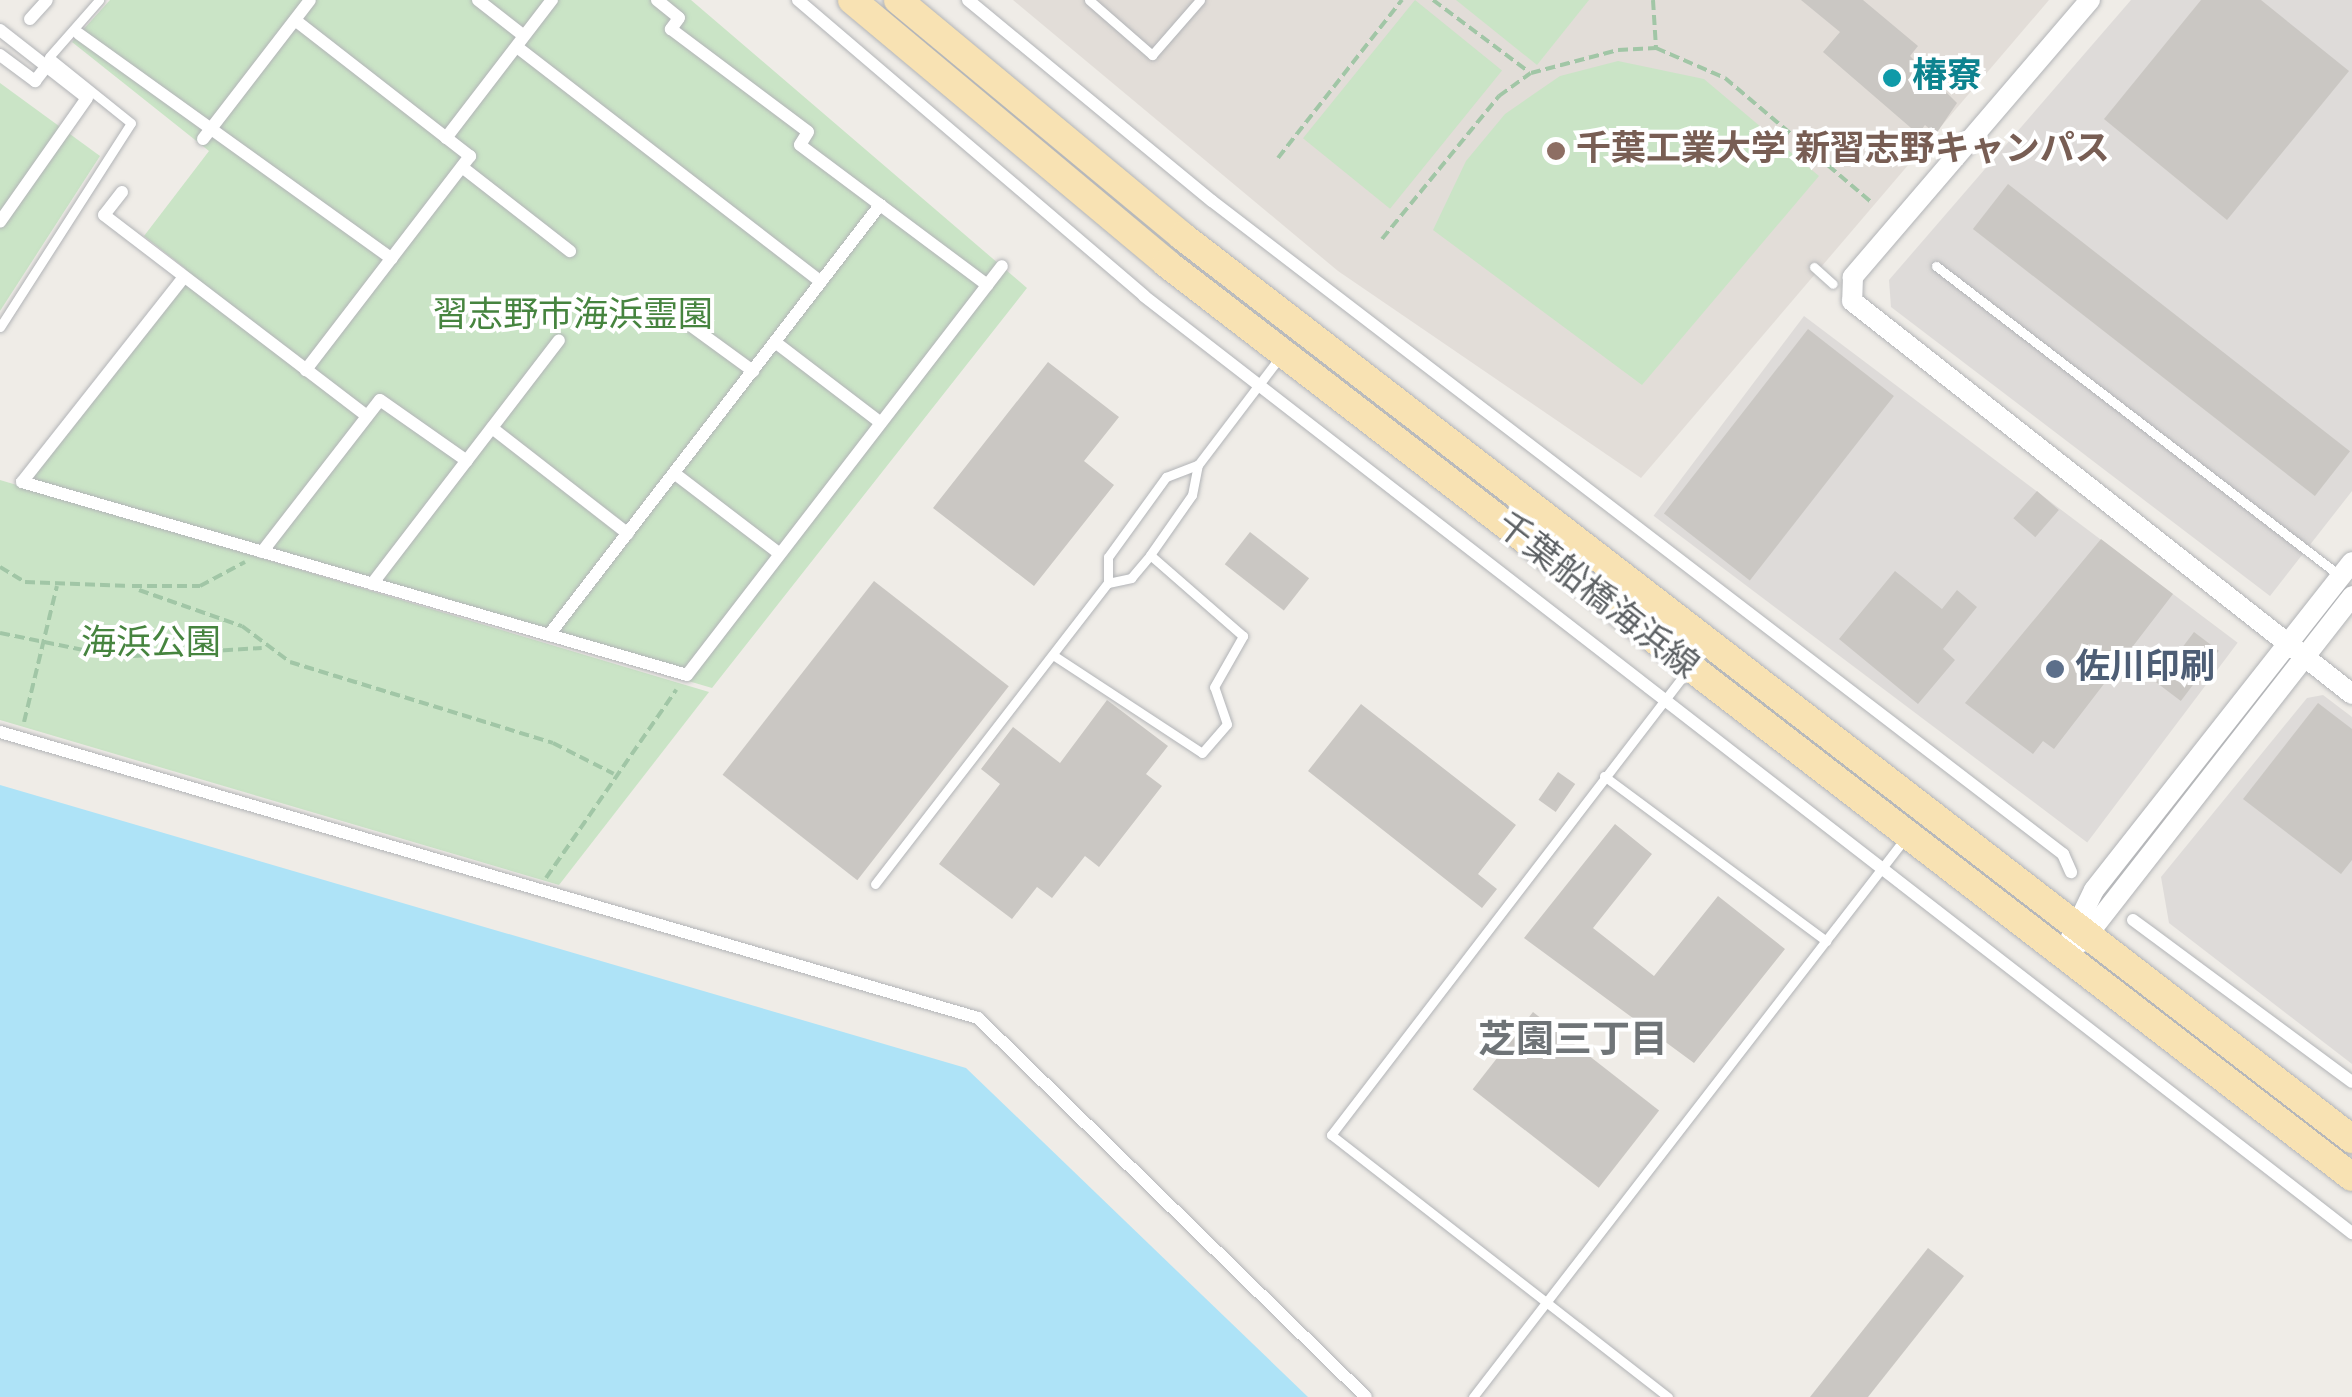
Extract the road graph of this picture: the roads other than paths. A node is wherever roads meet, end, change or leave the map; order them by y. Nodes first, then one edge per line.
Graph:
1 (46, 0) edge
2 (99, 0) edge
3 (478, 0) edge
4 (552, 0) edge
5 (657, 0) edge
6 (798, 0) edge
7 (852, 0) edge
8 (898, 0) edge
9 (968, 0) edge
10 (1089, 0) edge
11 (1200, 0) edge
12 (2090, 0) edge
13 (303, 2) edge
14 (30, 19) dead end
15 (295, 20) junction
16 (0, 30) edge
17 (80, 34) dead end
18 (520, 42) junction
19 (0, 54) edge
20 (41, 64) junction
21 (207, 134) junction
22 (446, 138) junction
23 (462, 168) junction
24 (122, 192) dead end
25 (880, 205) junction
26 (0, 222) edge
27 (570, 251) dead end
28 (392, 259) junction
29 (1002, 266) dead end
30 (1936, 266) dead end
31 (1814, 268) dead end
32 (184, 277) junction
33 (821, 282) junction
34 (1833, 284) dead end
35 (987, 286) junction
36 (683, 320) dead end
37 (0, 327) edge
38 (560, 340) dead end
39 (775, 342) junction
40 (1282, 353) junction
41 (306, 370) junction
42 (752, 371) junction
43 (1260, 385) junction
44 (367, 416) junction
45 (881, 423) junction
46 (492, 428) junction
47 (467, 460) junction
48 (1198, 465) junction
49 (674, 473) junction
50 (628, 534) junction
51 (262, 552) junction
52 (780, 554) junction
53 (1150, 555) junction
54 (2346, 569) edge
55 (1108, 583) junction
56 (372, 584) junction
57 (2352, 596) edge
58 (550, 635) junction
59 (2296, 651) junction
60 (1053, 655) junction
61 (1688, 669) junction
62 (2352, 694) edge
63 (1661, 704) junction
64 (0, 732) edge
65 (1604, 776) junction
66 (1906, 837) junction
67 (1886, 868) junction
68 (2071, 872) dead end
69 (875, 884) dead end
70 (2133, 920) dead end
71 (2082, 928) junction
72 (1826, 941) junction
73 (2063, 954) junction
74 (2352, 1082) edge
75 (2352, 1139) edge
76 (2352, 1177) edge
77 (2352, 1233) edge
78 (1544, 1303) junction
79 (1366, 1397) edge
80 (1473, 1397) edge
81 (1668, 1397) edge

1 - 14 street
2 - 37 lane
3 - 18 street
4 - 18 street
5 - 25 street
6 - 43 street
7 - 40 main road, 千葉船橋海浜線
8 - 71 main road, 千葉船橋海浜線
9 - 68 street
10 - 11 lane
12 - 59 street
13 - 15 street
15 - 21 street
15 - 22 street
16 - 20 street
17 - 21 street
18 - 22 street
18 - 33 street
19 - 20 street
20 - 26 street
21 - 28 street
22 - 23 street
23 - 27 street
23 - 28 street
24 - 32 street
25 - 33 street
25 - 35 street
28 - 41 street
29 - 35 street
30 - 54 lane
31 - 34 lane
32 - 41 street
32 - 51 street
33 - 39 street
35 - 45 street
36 - 42 street
38 - 46 street
39 - 42 street
39 - 45 street
40 - 43 lane
40 - 61 main road, 千葉船橋海浜線
41 - 44 street
42 - 49 street
43 - 48 lane
43 - 63 street
44 - 47 street
44 - 51 street
45 - 52 street
46 - 47 street
46 - 50 street
47 - 56 street
48 - 53 lane
48 - 55 lane
49 - 50 street
49 - 52 street
50 - 58 street
51 - 56 street
52 - 58 street
53 - 55 lane
53 - 60 lane
54 - 59 street
55 - 60 lane
56 - 58 street
57 - 59 street
59 - 62 street
59 - 71 street
60 - 69 lane
61 - 63 lane
61 - 66 main road, 千葉船橋海浜線
63 - 65 lane
63 - 67 street
64 - 79 street
65 - 72 lane
65 - 78 lane
66 - 67 lane
66 - 73 main road, 千葉船橋海浜線
67 - 72 lane
67 - 77 street
70 - 74 street
71 - 73 street
71 - 75 main road, 千葉船橋海浜線
72 - 78 lane
73 - 76 main road, 千葉船橋海浜線
78 - 80 lane
78 - 81 lane

